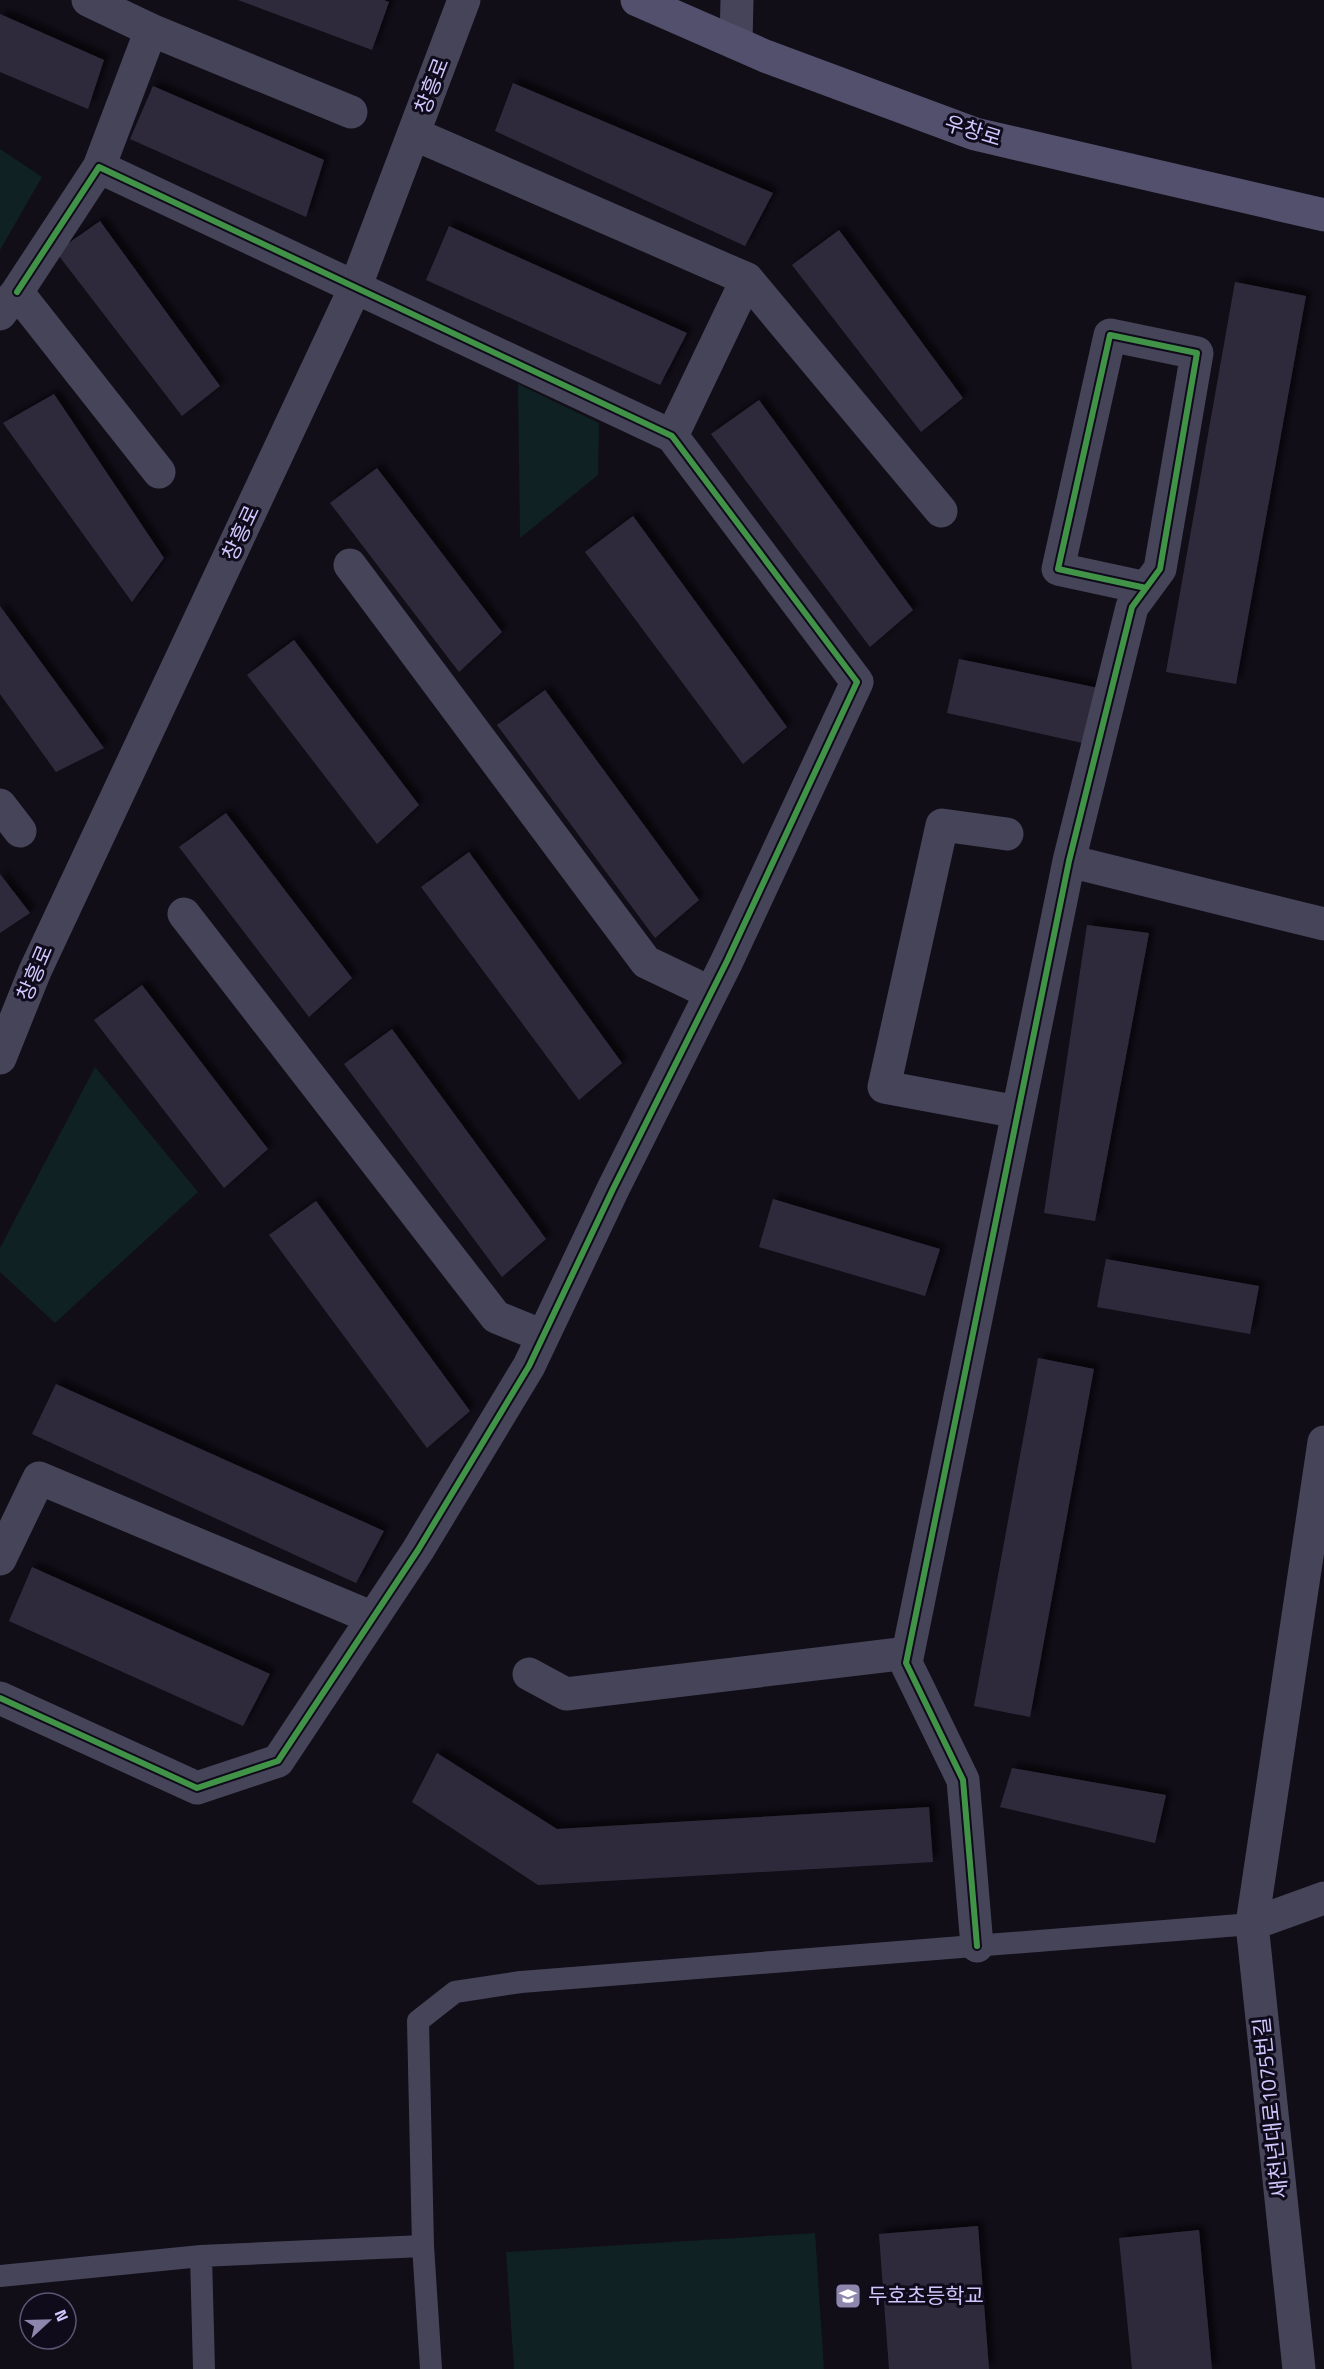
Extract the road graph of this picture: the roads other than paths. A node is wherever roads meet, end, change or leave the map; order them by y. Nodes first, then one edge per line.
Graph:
1 (88, 0) edge
2 (464, 0) edge
3 (637, 0) edge
4 (737, 0) edge
5 (151, 30) junction
6 (736, 44) junction
7 (351, 112) dead end
8 (414, 134) junction
9 (99, 167) junction
10 (1324, 215) edge
11 (747, 279) junction
12 (356, 288) junction
13 (9, 303) edge
14 (672, 436) junction
15 (159, 472) dead end
16 (941, 512) dead end
17 (350, 565) dead end
18 (1146, 588) junction
19 (0, 805) edge
20 (20, 831) dead end
21 (1007, 834) dead end
22 (1069, 861) junction
23 (184, 914) dead end
24 (1324, 924) edge
25 (711, 993) junction
26 (0, 1058) edge
27 (1018, 1112) junction
28 (543, 1336) junction
29 (1324, 1442) edge
30 (0, 1559) edge
31 (373, 1618) junction
32 (908, 1653) junction
33 (529, 1674) dead end
34 (0, 1698) edge
35 (1324, 1898) edge
36 (1252, 1924) junction
37 (978, 1946) junction
38 (423, 2246) junction
39 (201, 2256) junction
40 (0, 2276) edge
41 (204, 2369) edge
42 (431, 2369) edge
43 (1299, 2369) edge

1 - 5 street
2 - 8 street, 창흥로
3 - 6 main road, 우창로
4 - 6 street
5 - 7 street
5 - 9 street
6 - 10 main road, 우창로
8 - 11 street
8 - 12 street, 창흥로
9 - 12 street
9 - 13 street
11 - 14 street
11 - 16 street
12 - 14 street
12 - 26 street, 창흥로
13 - 15 street
14 - 25 street
17 - 25 street
18 - 18 street
18 - 22 street
19 - 20 street
21 - 27 street
22 - 24 street
22 - 27 street
23 - 28 street
25 - 28 street
27 - 32 street
28 - 31 street
29 - 36 street, 새천년대로1075번길
30 - 31 street
31 - 34 street
32 - 33 street
32 - 37 street
35 - 36 street
36 - 37 lane
36 - 43 street, 새천년대로1075번길
37 - 38 lane
38 - 39 lane
38 - 42 lane
39 - 40 lane
39 - 41 lane

